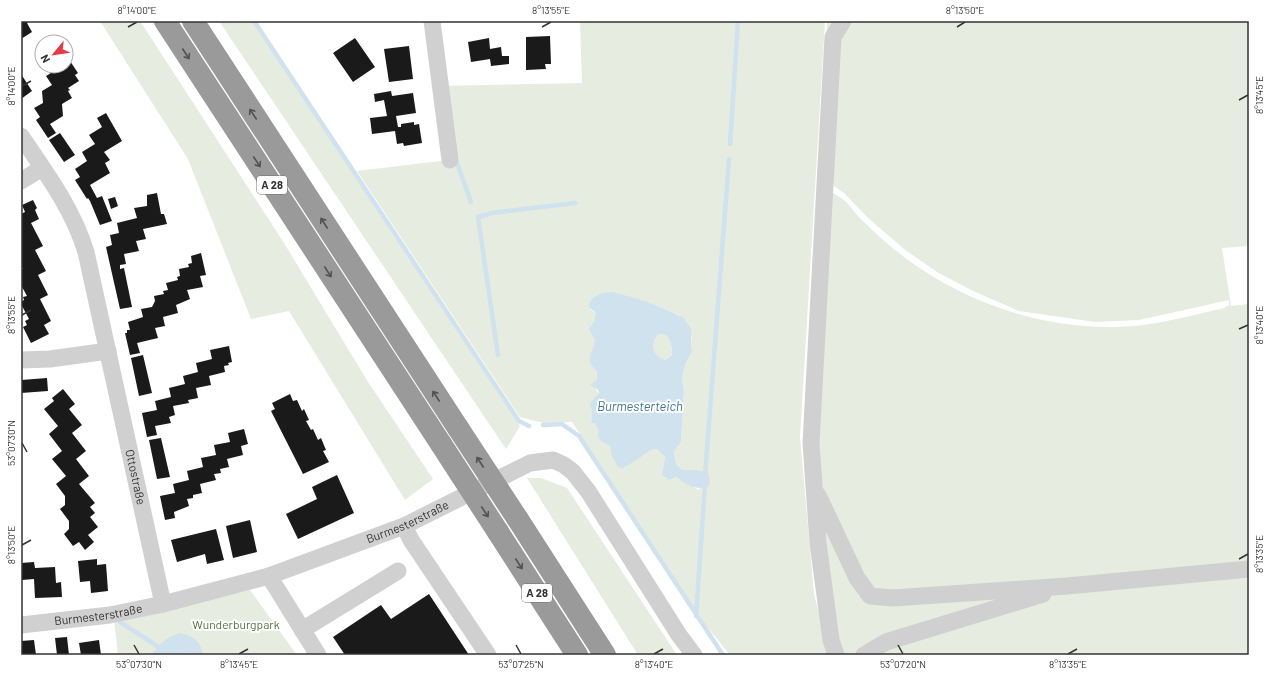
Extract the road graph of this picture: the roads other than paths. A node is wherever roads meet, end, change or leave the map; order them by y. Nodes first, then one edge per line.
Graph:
1 (165, 21) edge
2 (193, 21) edge
3 (432, 21) edge
4 (843, 21) edge
5 (21, 136) edge
6 (450, 160) dead end
7 (42, 168) junction
8 (21, 181) edge
9 (108, 351) junction
10 (21, 360) edge
11 (813, 484) junction
12 (404, 526) junction
13 (1249, 569) edge
14 (398, 571) dead end
15 (269, 576) junction
16 (557, 581) junction
17 (1067, 586) junction
18 (163, 604) junction
19 (21, 625) edge
20 (302, 630) junction
21 (318, 655) edge
22 (488, 655) edge
23 (577, 655) edge
24 (605, 655) edge
25 (620, 655) edge
26 (694, 655) edge
27 (836, 655) edge
28 (864, 655) edge

1 -> 23 highway, A 28, bridge
16 -> 2 highway, A 28, bridge
3 - 6 street
4 - 11 street
5 - 7 street, Ottostraße
7 - 8 street
7 - 9 street, Ottostraße
9 - 10 street
9 - 18 street, Ottostraße
11 - 17 street
11 - 27 street
12 - 15 street, Burmesterstraße
12 - 22 street
12 - 26 street, Burmesterstraße
13 - 17 street
14 - 20 street
15 - 18 street, Burmesterstraße
15 - 20 street
16 - 24 highway, A 28
16 - 25 highway
17 - 28 street
18 - 19 street, Burmesterstraße
20 - 21 street

